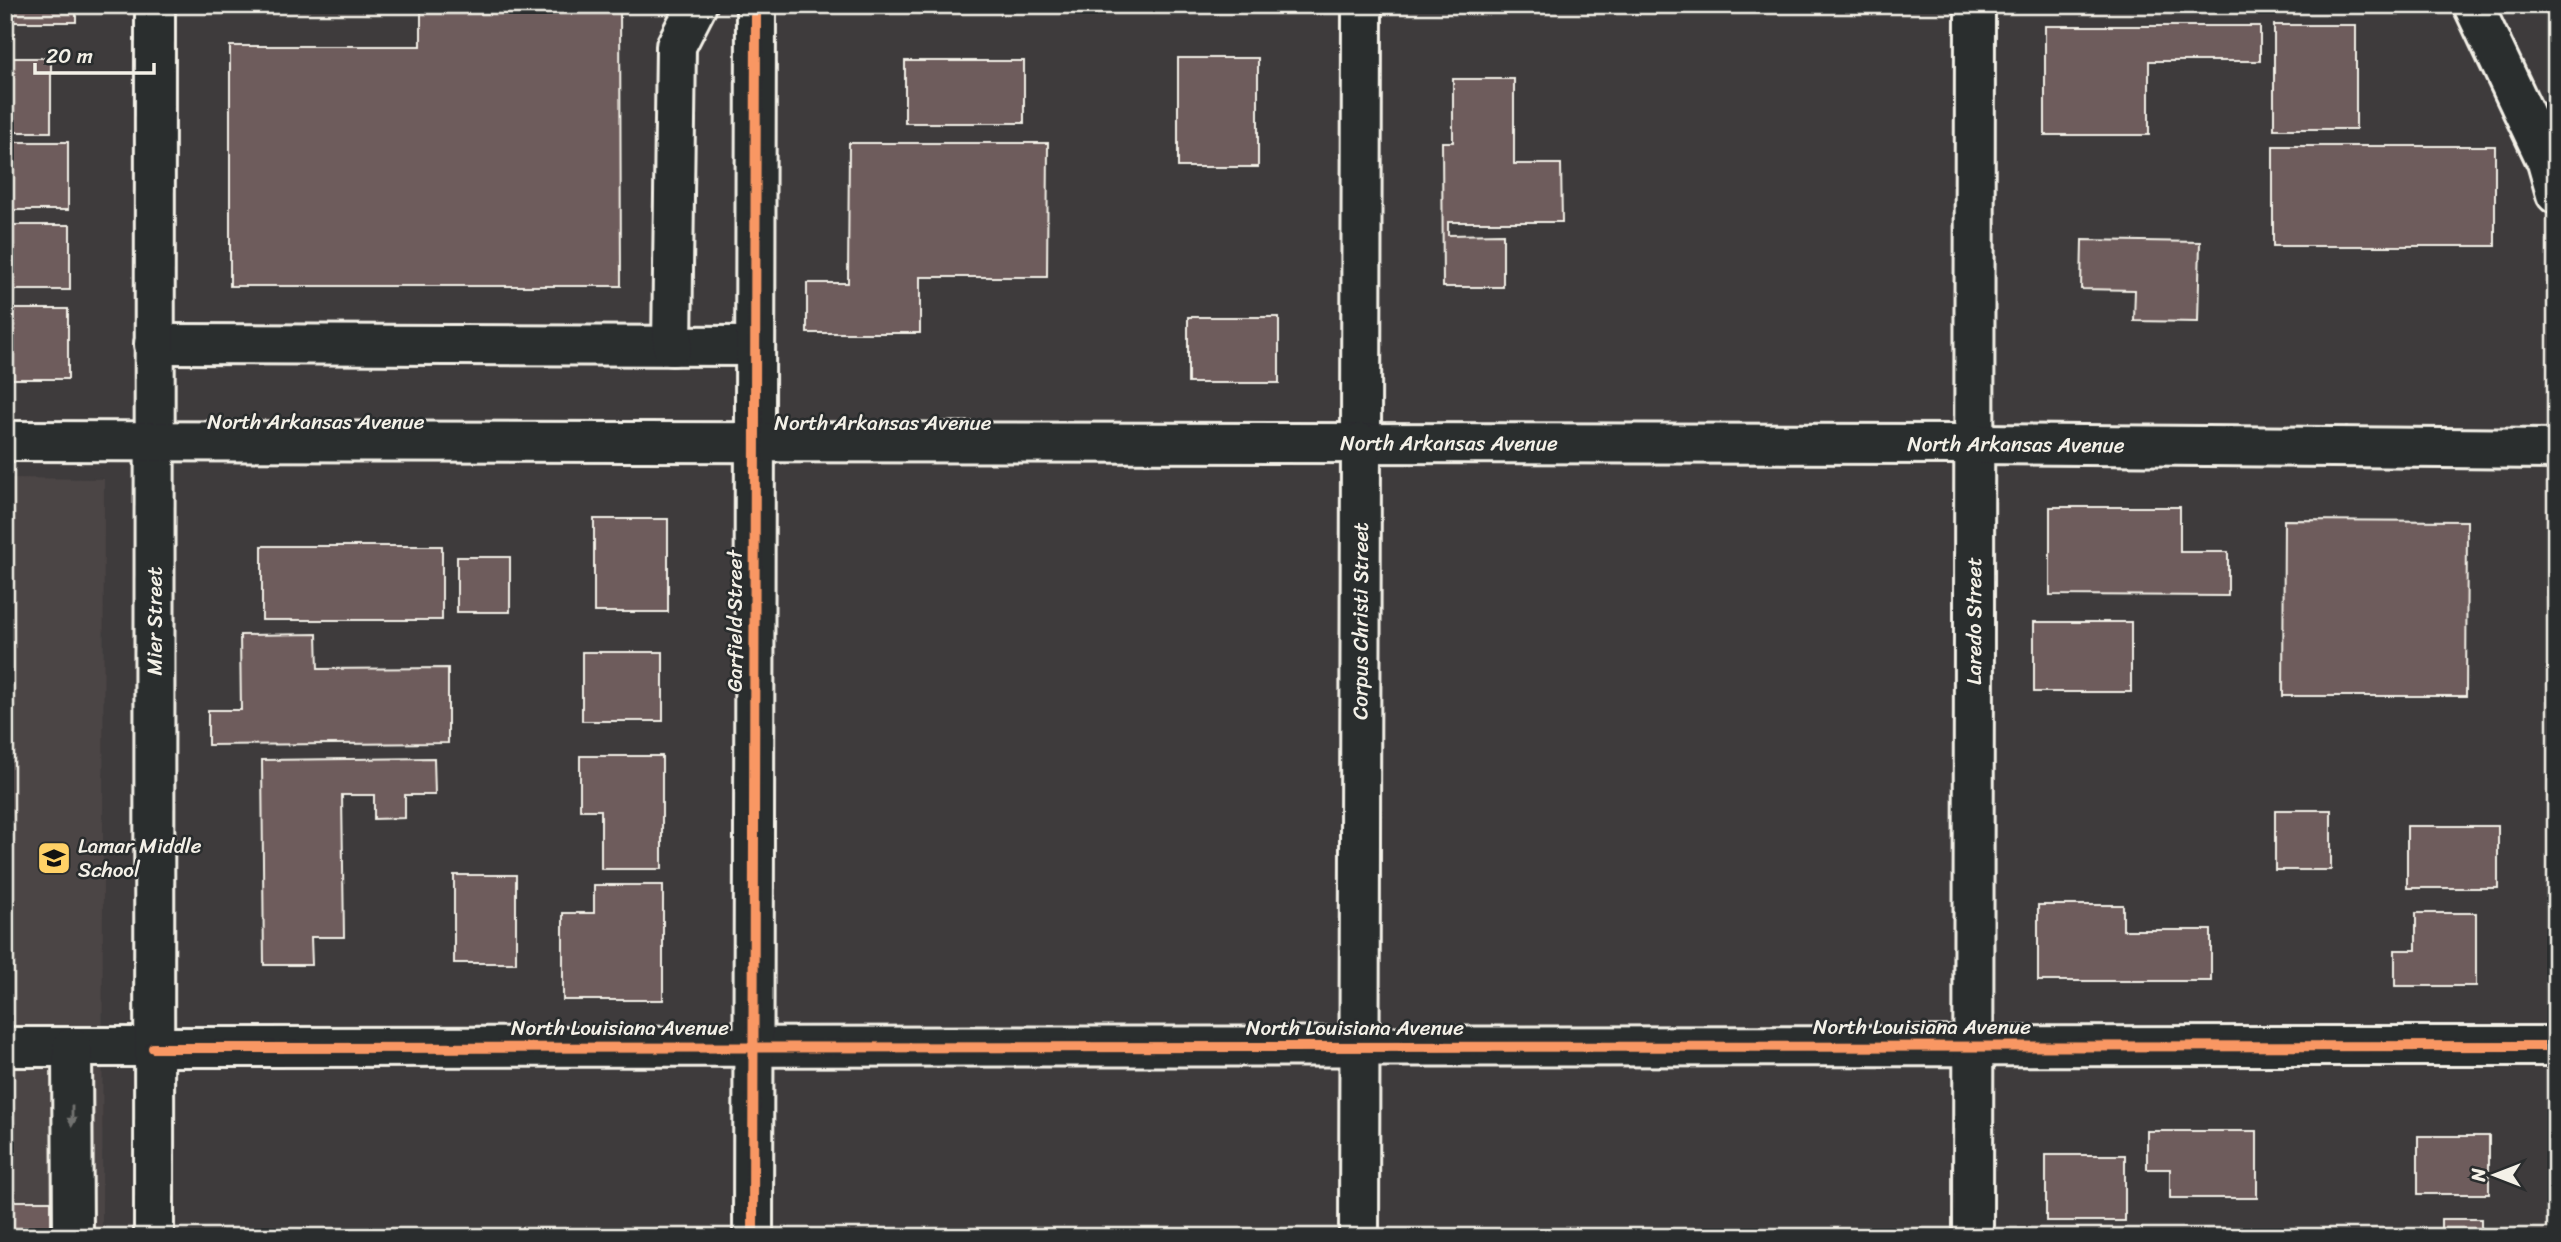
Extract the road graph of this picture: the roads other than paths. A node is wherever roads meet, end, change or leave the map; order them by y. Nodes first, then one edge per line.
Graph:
1 (155, 5) edge
2 (698, 5) edge
3 (756, 5) edge
4 (1362, 5) edge
5 (1975, 5) edge
6 (2473, 5) edge
7 (2556, 194) edge
8 (154, 344) junction
9 (672, 346) junction
10 (755, 346) junction
11 (5, 441) edge
12 (154, 441) junction
13 (755, 442) junction
14 (1361, 443) junction
15 (1974, 444) junction
16 (2556, 449) edge
17 (5, 1046) edge
18 (1974, 1046) junction
19 (2556, 1046) edge
20 (1359, 1047) junction
21 (72, 1048) junction
22 (153, 1048) junction
23 (754, 1048) junction
24 (73, 1237) edge
25 (154, 1237) edge
26 (753, 1237) edge
27 (1359, 1237) edge
28 (1973, 1237) edge

1 - 8 street, Mier Street
2 - 9 street
3 - 10 street, Garfield Street
4 - 14 street, Corpus Christi Street
5 - 15 street, Laredo Street
6 - 7 street
8 - 9 street
8 - 12 street, Mier Street
9 - 10 street
10 - 13 street, Garfield Street
11 - 12 street, North Arkansas Avenue
12 - 13 street, North Arkansas Avenue
12 - 22 street, Mier Street
13 - 14 street, North Arkansas Avenue
13 - 23 street, Garfield Street
14 - 15 street, North Arkansas Avenue
14 - 20 street, Corpus Christi Street
15 - 16 street, North Arkansas Avenue
15 - 18 street, Laredo Street
17 - 21 street, North Louisiana Avenue
18 - 19 street, North Louisiana Avenue
18 - 20 street, North Louisiana Avenue
18 - 28 street, Laredo Street
20 - 23 street, North Louisiana Avenue
20 - 27 street, Corpus Christi Street
21 - 22 street, North Louisiana Avenue
21 -> 24 street
22 - 23 street, North Louisiana Avenue
22 - 25 street, Mier Street
23 - 26 street, Garfield Street

